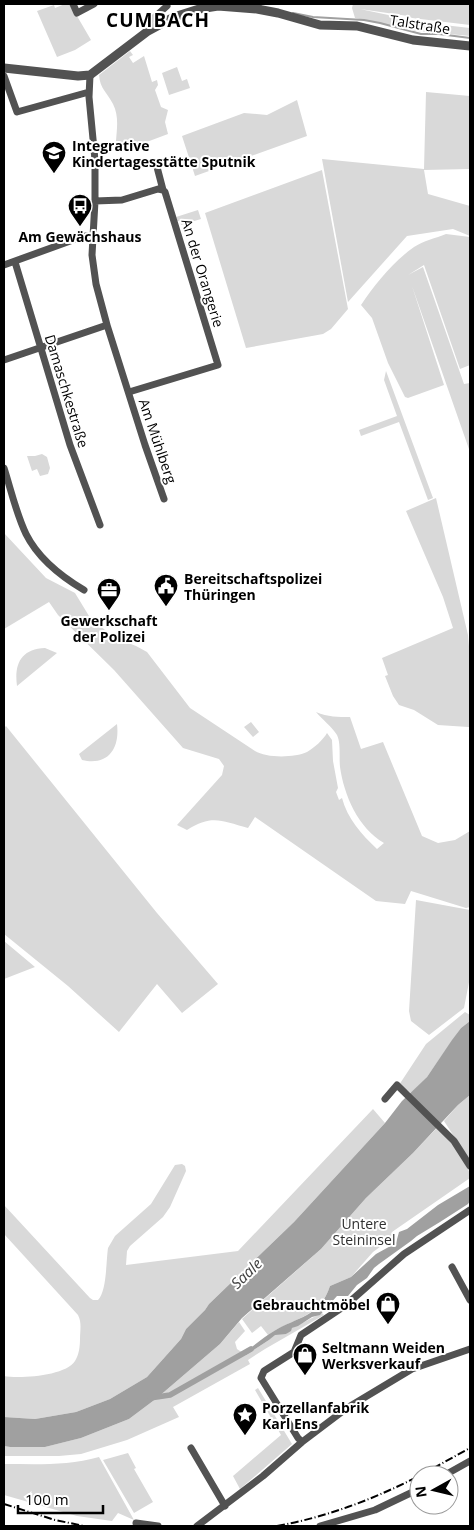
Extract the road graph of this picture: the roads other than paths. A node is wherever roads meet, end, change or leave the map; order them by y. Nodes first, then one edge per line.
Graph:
1 (73, 4) edge
2 (94, 4) edge
3 (167, 5) edge
4 (174, 17) junction
5 (148, 31) junction
6 (470, 46) edge
7 (4, 68) edge
8 (90, 75) junction
9 (4, 76) edge
10 (88, 92) junction
11 (159, 165) dead end
12 (163, 190) junction
13 (95, 201) junction
14 (92, 236) junction
15 (15, 262) junction
16 (4, 265) edge
17 (107, 325) junction
18 (41, 348) junction
19 (4, 360) edge
20 (218, 365) joint
21 (129, 392) junction
22 (4, 468) edge
23 (164, 499) dead end
24 (100, 524) dead end
25 (84, 590) dead end
26 (384, 1099) dead end
27 (470, 1166) edge
28 (470, 1210) edge
29 (452, 1267) dead end
30 (470, 1300) edge
31 (470, 1349) edge
32 (302, 1442) junction
33 (191, 1448) dead end
34 (409, 1494) edge
35 (225, 1506) junction
36 (136, 1523) dead end
37 (333, 1525) edge
38 (158, 1526) edge
39 (197, 1526) edge
40 (320, 1526) edge

1 - 2 street
3 - 4 street
3 - 5 street
4 - 5 street, Talstraße
4 - 6 street, Talstraße
5 - 8 street, Talstraße
7 - 8 street
8 - 10 street
9 - 10 street
10 - 13 street
11 - 12 street, An der Orangerie
12 - 13 street
12 - 20 street, An der Orangerie
13 - 14 street
14 - 15 street
14 - 17 street
15 - 16 street
15 - 18 street, Damaschkestraße
17 - 18 street
17 - 21 street, Am Mühlberg
18 - 19 street
18 - 24 street, Damaschkestraße
20 - 21 street, Am Mühlberg
21 - 23 street, Am Mühlberg
22 - 25 street
26 - 27 street
28 - 32 street
29 - 30 street
31 - 32 street
32 - 35 street
33 - 35 street
34 - 37 street
35 - 39 street
36 - 38 street
37 - 40 street

